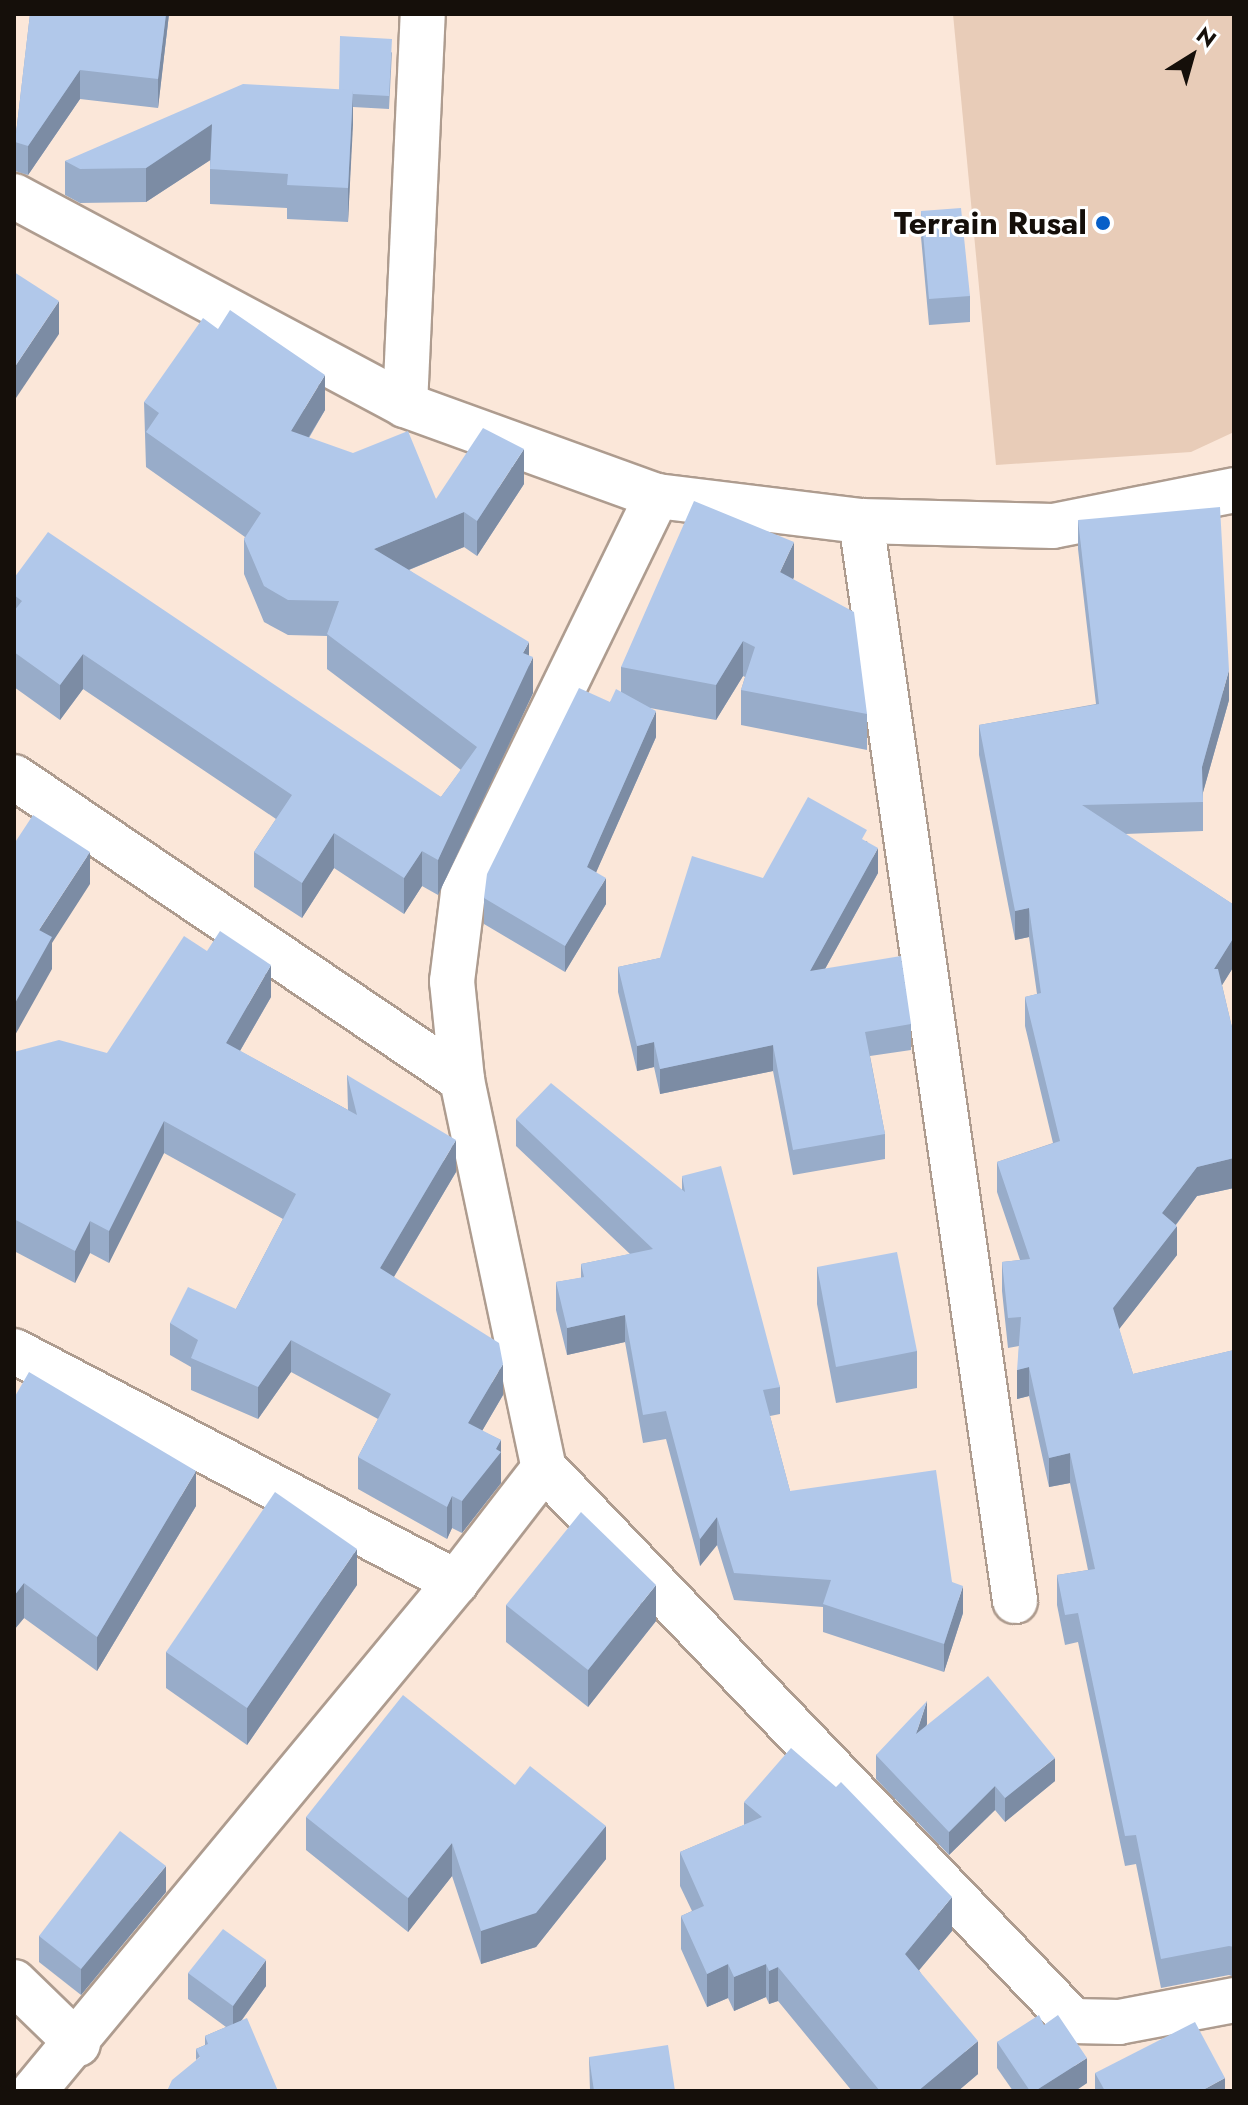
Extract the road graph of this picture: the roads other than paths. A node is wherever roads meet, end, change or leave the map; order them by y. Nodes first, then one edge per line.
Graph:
1 (423, 14) edge
2 (14, 196) edge
3 (405, 405) junction
4 (1234, 490) edge
5 (657, 496) junction
6 (861, 521) junction
7 (14, 777) edge
8 (462, 1080) junction
9 (14, 1351) edge
10 (544, 1468) junction
11 (456, 1582) junction
12 (1015, 1601) dead end
13 (14, 1982) edge
14 (1234, 2000) edge
15 (78, 2044) junction
16 (34, 2091) edge

1 - 3 street
2 - 3 street
3 - 5 street
4 - 6 street
5 - 6 street
5 - 8 street
6 - 12 street
7 - 8 street
8 - 10 street
9 - 11 street
10 - 11 street
10 - 14 street
11 - 15 street
13 - 15 street
15 - 16 street

